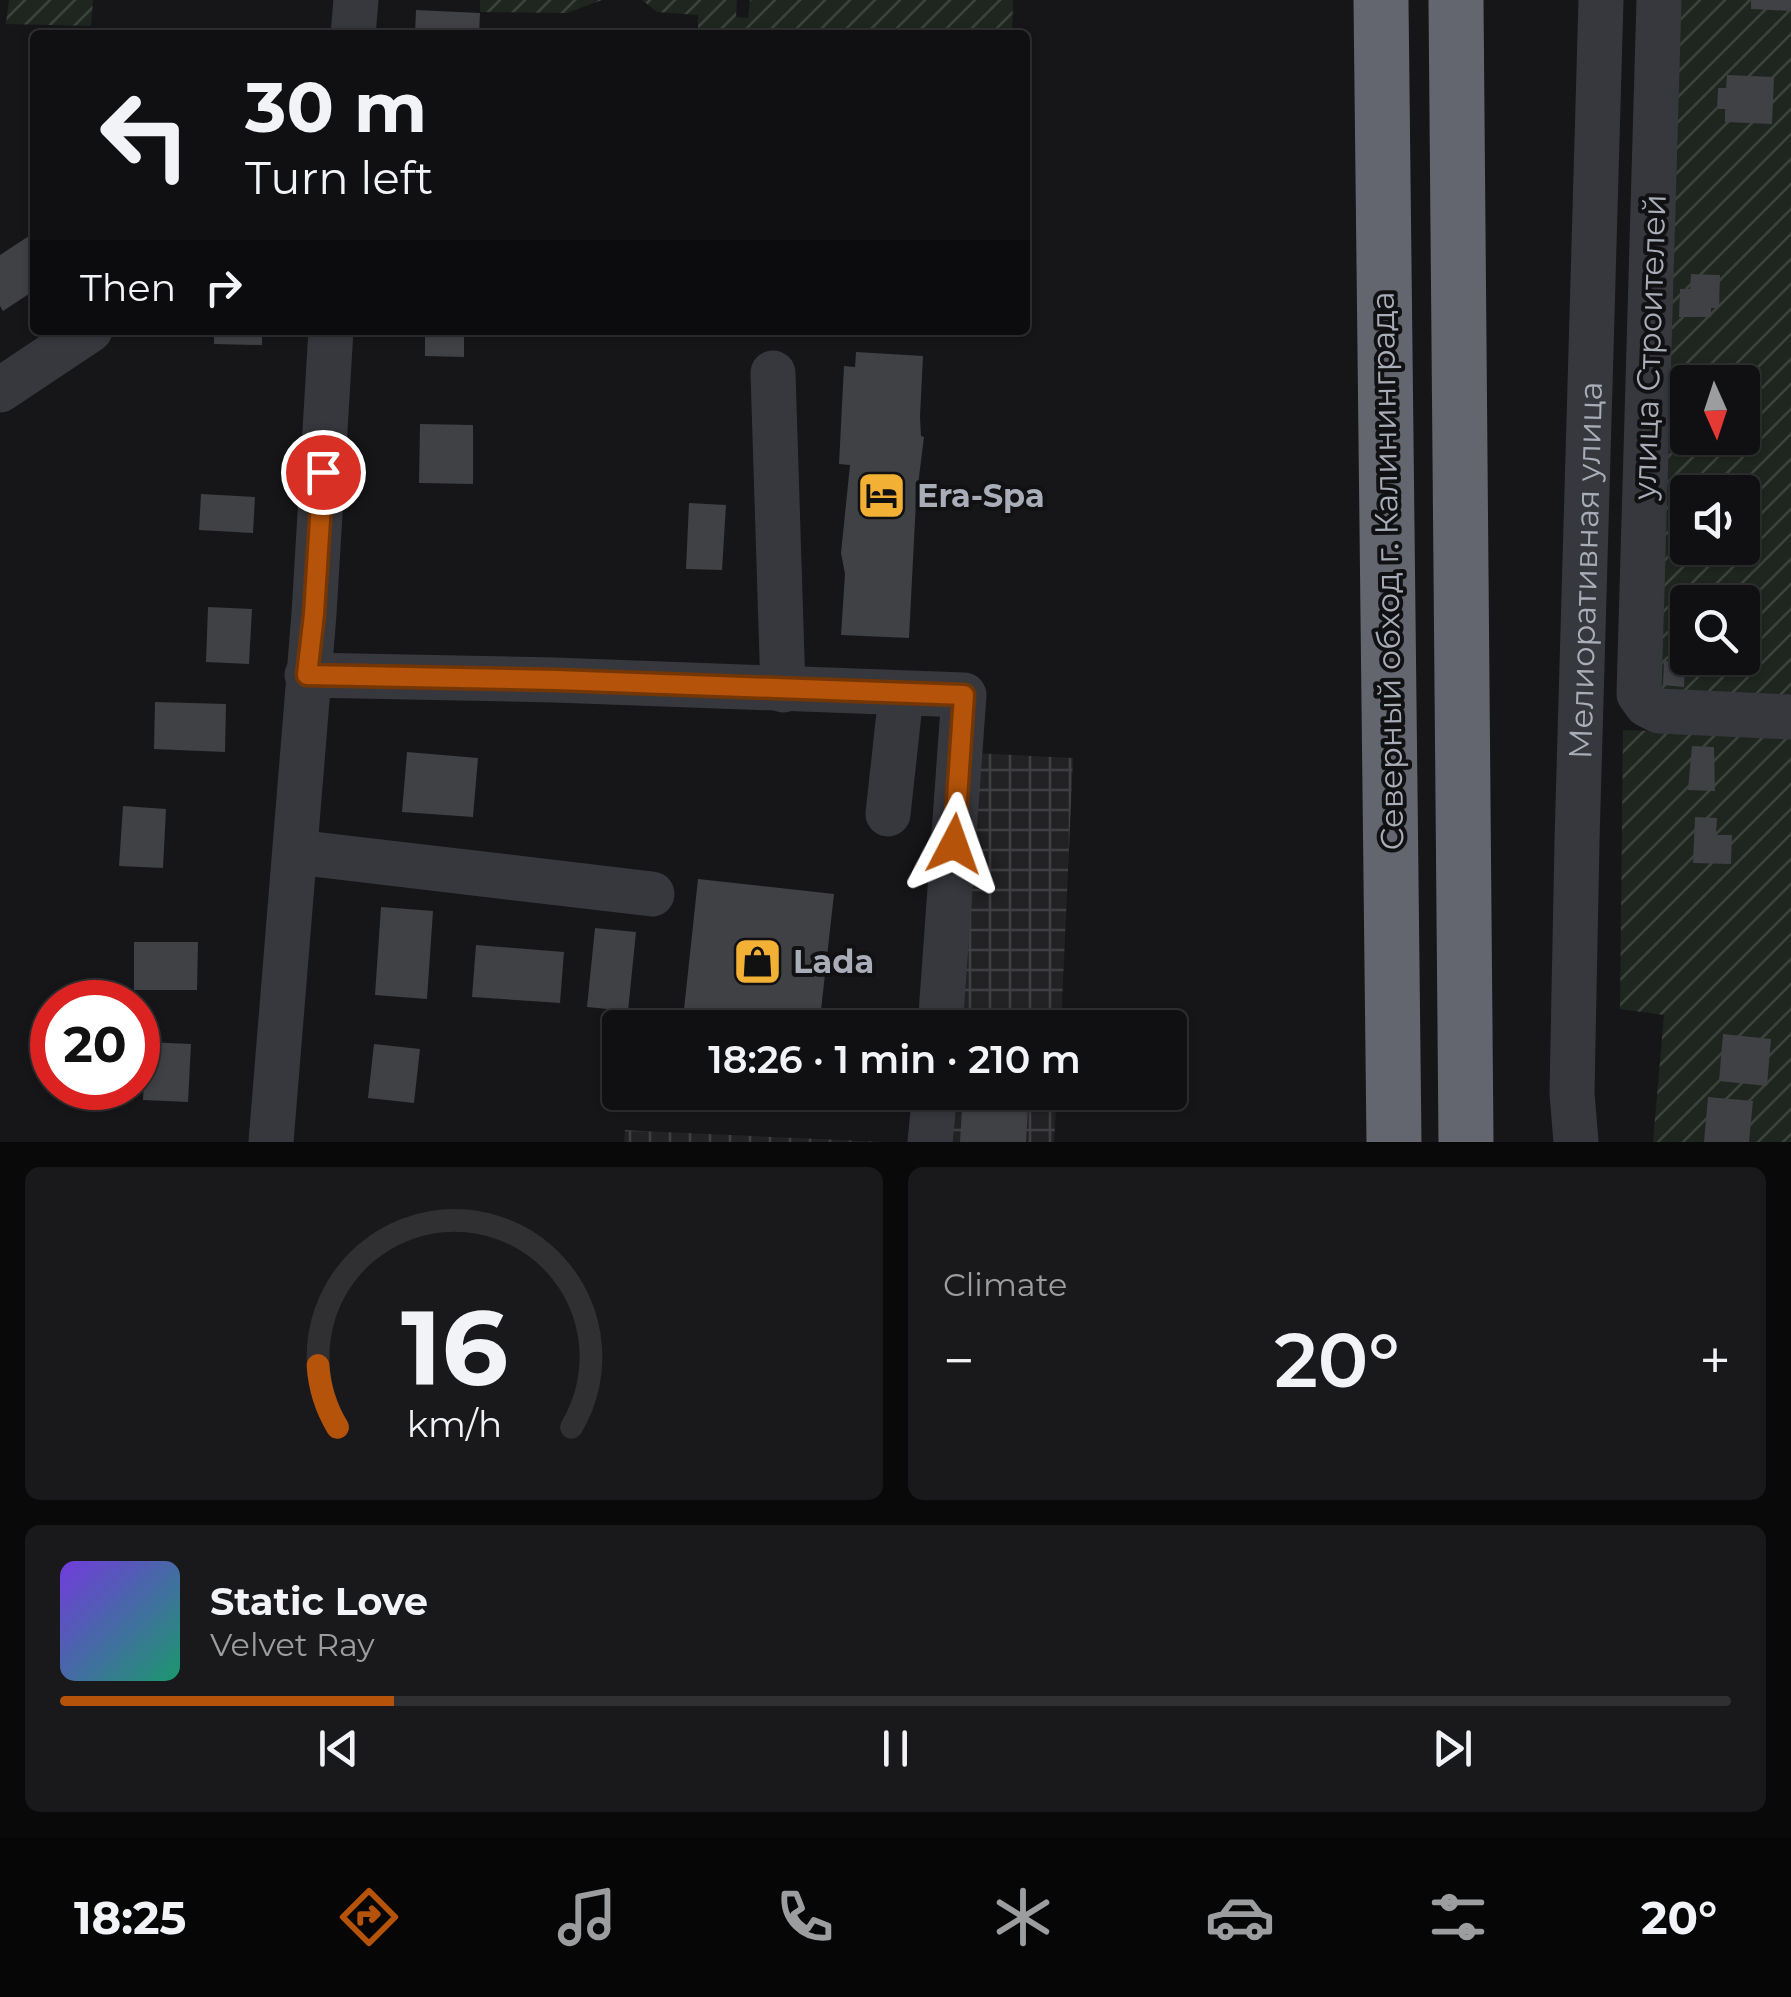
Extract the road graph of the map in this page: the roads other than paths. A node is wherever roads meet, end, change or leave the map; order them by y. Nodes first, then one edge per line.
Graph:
1 (356, 0) edge
2 (1381, 0) edge
3 (1456, 0) edge
4 (1601, 0) edge
5 (1659, 0) edge
6 (353, 30) edge
7 (82, 335) edge
8 (331, 335) edge
9 (773, 373) dead end
10 (0, 390) edge
11 (307, 675) junction
12 (783, 690) junction
13 (900, 695) junction
14 (1791, 717) edge
15 (888, 814) dead end
16 (296, 852) junction
17 (652, 894) dead end
18 (941, 1010) edge
19 (933, 1110) edge
20 (271, 1142) edge
21 (930, 1142) edge
22 (1394, 1142) edge
23 (1466, 1142) edge
24 (1576, 1142) edge

1 - 6 street
2 - 22 highway, Северный обход г. Калининграда
3 - 23 highway
4 - 24 street, Мелиоративная улица
5 - 14 street, улица Строителей
7 - 10 street
8 - 11 street
9 - 12 street
11 - 12 street
11 - 16 street
12 - 13 street
13 - 15 street
13 - 18 street
16 - 17 street
16 - 20 street
19 - 21 street

